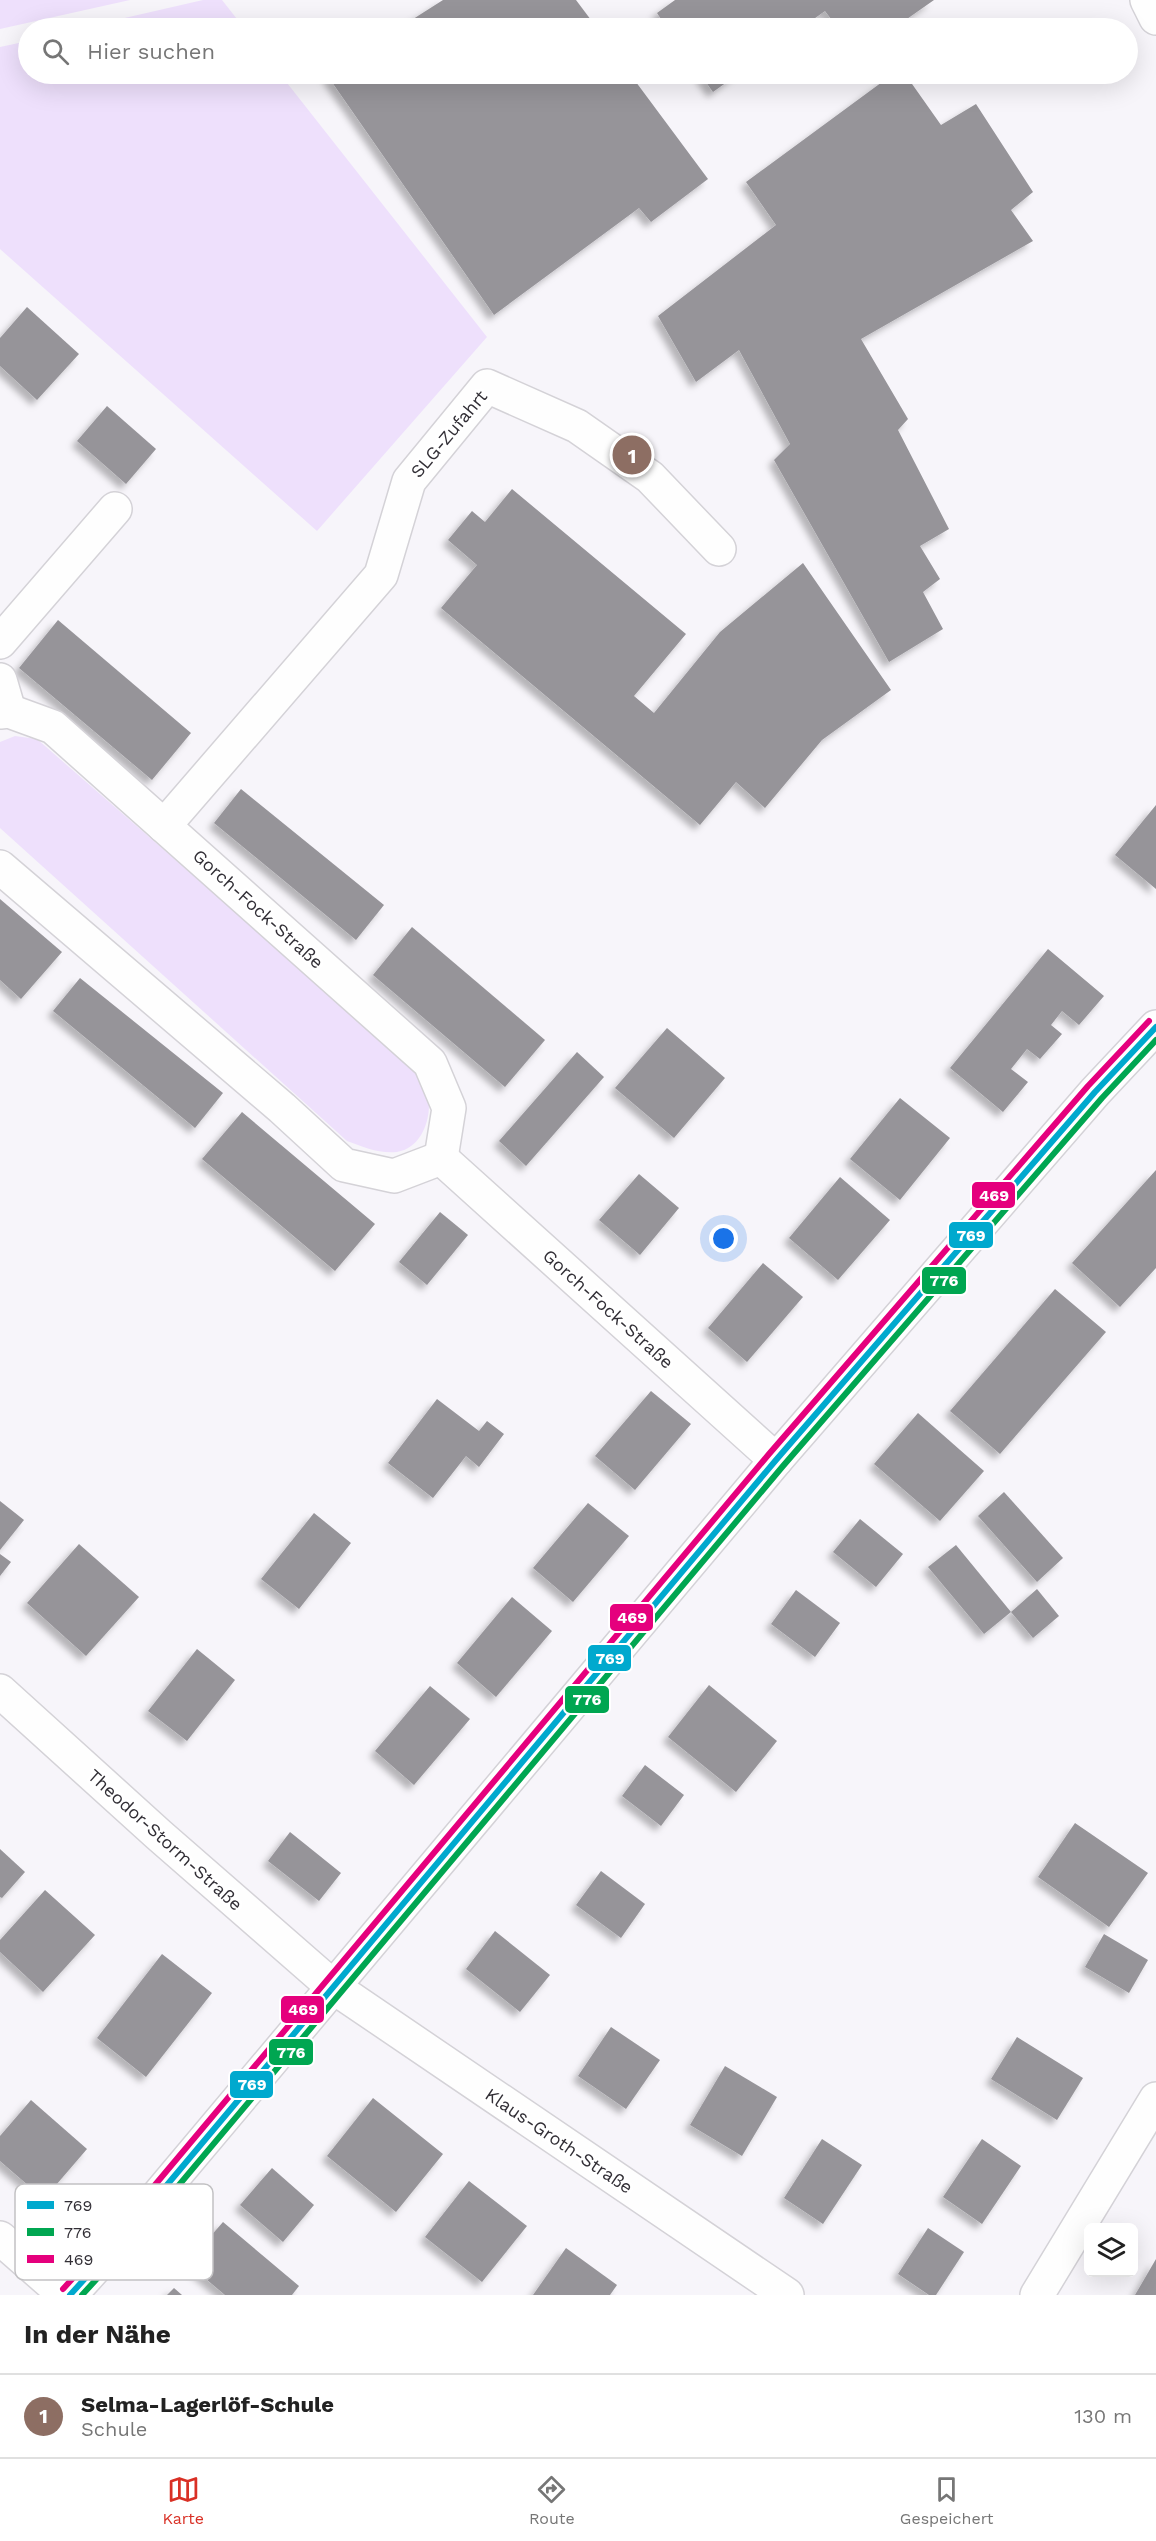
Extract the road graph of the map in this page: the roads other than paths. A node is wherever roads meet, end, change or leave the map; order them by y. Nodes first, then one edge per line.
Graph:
1 (1147, 0) edge
2 (1156, 18) edge
3 (115, 508) dead end
4 (719, 549) dead end
5 (0, 642) edge
6 (0, 680) edge
7 (5, 712) edge
8 (164, 826) junction
9 (0, 867) edge
10 (1156, 1027) edge
11 (441, 1158) junction
12 (776, 1460) junction
13 (0, 1691) edge
14 (332, 1986) junction
15 (1156, 2098) edge
16 (167, 2184) edge
17 (0, 2238) edge
18 (15, 2251) edge
19 (50, 2280) edge
20 (82, 2280) edge
21 (68, 2295) edge
22 (787, 2295) edge
23 (1037, 2295) edge

1 - 2 street
3 - 5 street
4 - 8 street, SLG-Zufahrt
6 - 7 street
7 - 8 street, Gorch-Fock-Straße
8 - 11 street, Gorch-Fock-Straße
9 - 11 street
10 - 12 street
11 - 12 street, Gorch-Fock-Straße
12 - 14 street
13 - 14 street, Theodor-Storm-Straße
14 - 16 street
14 - 22 street, Klaus-Groth-Straße
15 - 23 street
17 - 18 street
19 - 21 street
20 - 21 street

